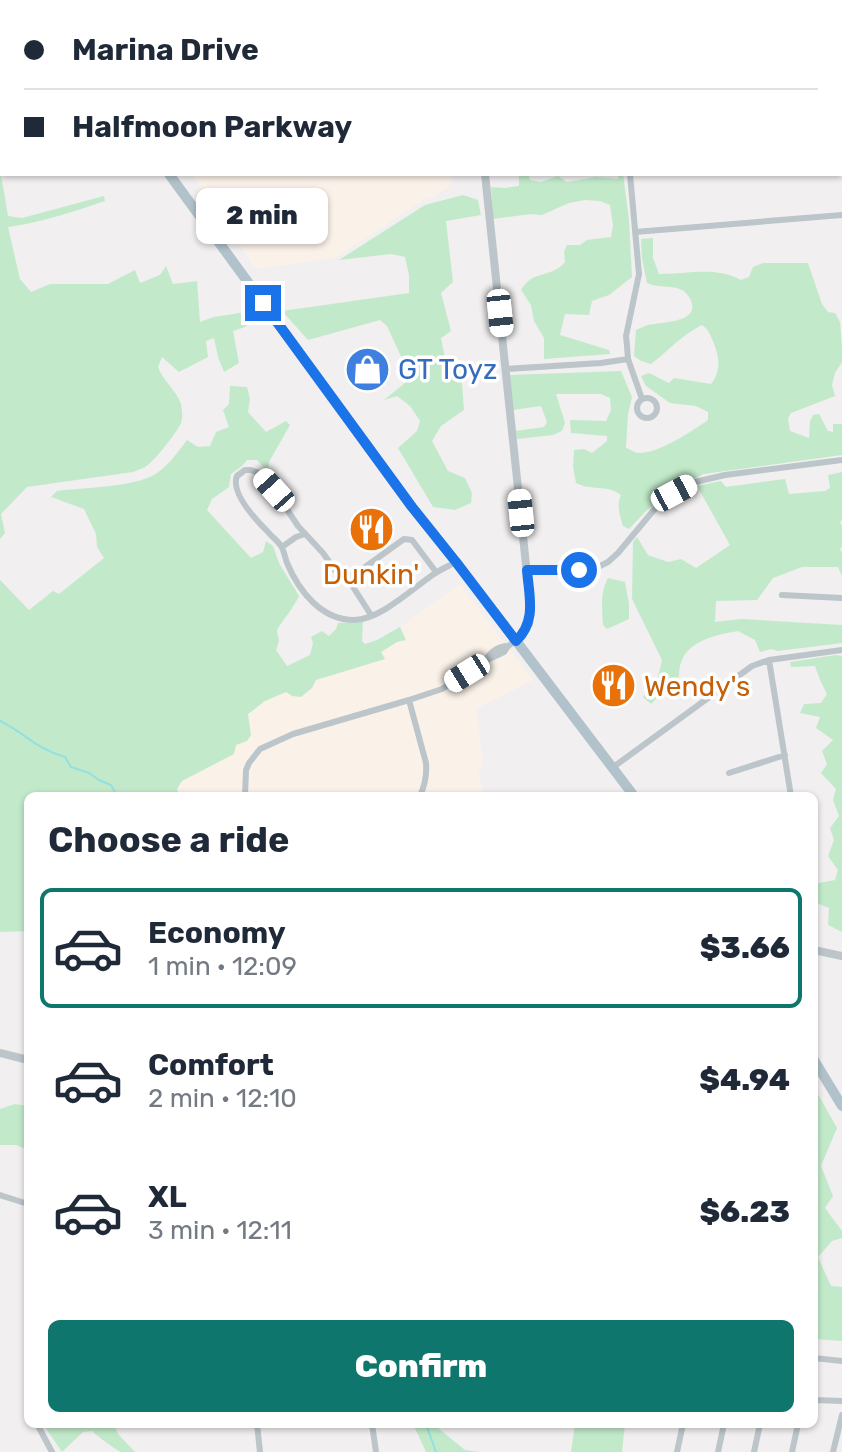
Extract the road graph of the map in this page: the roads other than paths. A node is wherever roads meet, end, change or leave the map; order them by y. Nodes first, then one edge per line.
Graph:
1 (170, 176) edge
2 (485, 176) edge
3 (630, 176) edge
4 (842, 215) edge
5 (635, 232) junction
6 (628, 359) junction
7 (506, 369) junction
8 (642, 399) dead end
9 (842, 460) edge
10 (305, 534) junction
11 (282, 547) junction
12 (456, 562) junction
13 (527, 570) junction
14 (436, 572) junction
15 (346, 576) junction
16 (782, 595) dead end
17 (842, 598) edge
18 (371, 615) junction
19 (512, 644) junction
20 (842, 650) edge
21 (769, 660) junction
22 (409, 700) junction
23 (785, 755) junction
24 (612, 768) junction
25 (729, 773) dead end
26 (245, 792) edge
27 (422, 792) edge
28 (631, 792) edge
29 (790, 792) edge
30 (818, 951) edge
31 (842, 956) edge
32 (0, 1053) edge
33 (24, 1059) edge
34 (818, 1067) edge
35 (842, 1106) edge
36 (0, 1195) edge
37 (24, 1203) edge
38 (818, 1358) edge
39 (842, 1361) edge
40 (818, 1400) edge
41 (842, 1401) edge
42 (842, 1415) edge
43 (39, 1428) edge
44 (257, 1428) edge
45 (373, 1428) edge
46 (682, 1428) edge
47 (723, 1428) edge
48 (759, 1428) edge
49 (797, 1428) edge
50 (52, 1452) edge
51 (260, 1452) edge
52 (376, 1452) edge
53 (677, 1452) edge
54 (718, 1452) edge
55 (754, 1452) edge
56 (792, 1452) edge
57 (833, 1452) edge

1 - 12 main road
2 - 7 street
3 - 5 street
4 - 5 street
5 - 6 street
6 - 7 street
6 - 8 street
7 - 13 street
9 - 13 street
10 - 11 street
10 - 11 street
10 - 15 street
11 - 18 street
12 - 14 street
12 - 19 main road
13 - 19 street
14 - 15 street
14 - 18 street
15 - 18 street
16 - 17 street
19 - 22 street
19 - 24 main road
20 - 21 street
21 - 23 street
21 - 24 street
22 - 26 street
22 - 27 street
23 - 25 street
23 - 29 street
24 - 28 main road
30 - 31 street
32 - 33 street
34 - 35 main road
36 - 37 street
38 - 39 street
40 - 41 street
42 - 57 street
43 - 50 street
44 - 51 street
45 - 52 street
46 - 53 street
47 - 54 street
48 - 55 street
49 - 56 street

